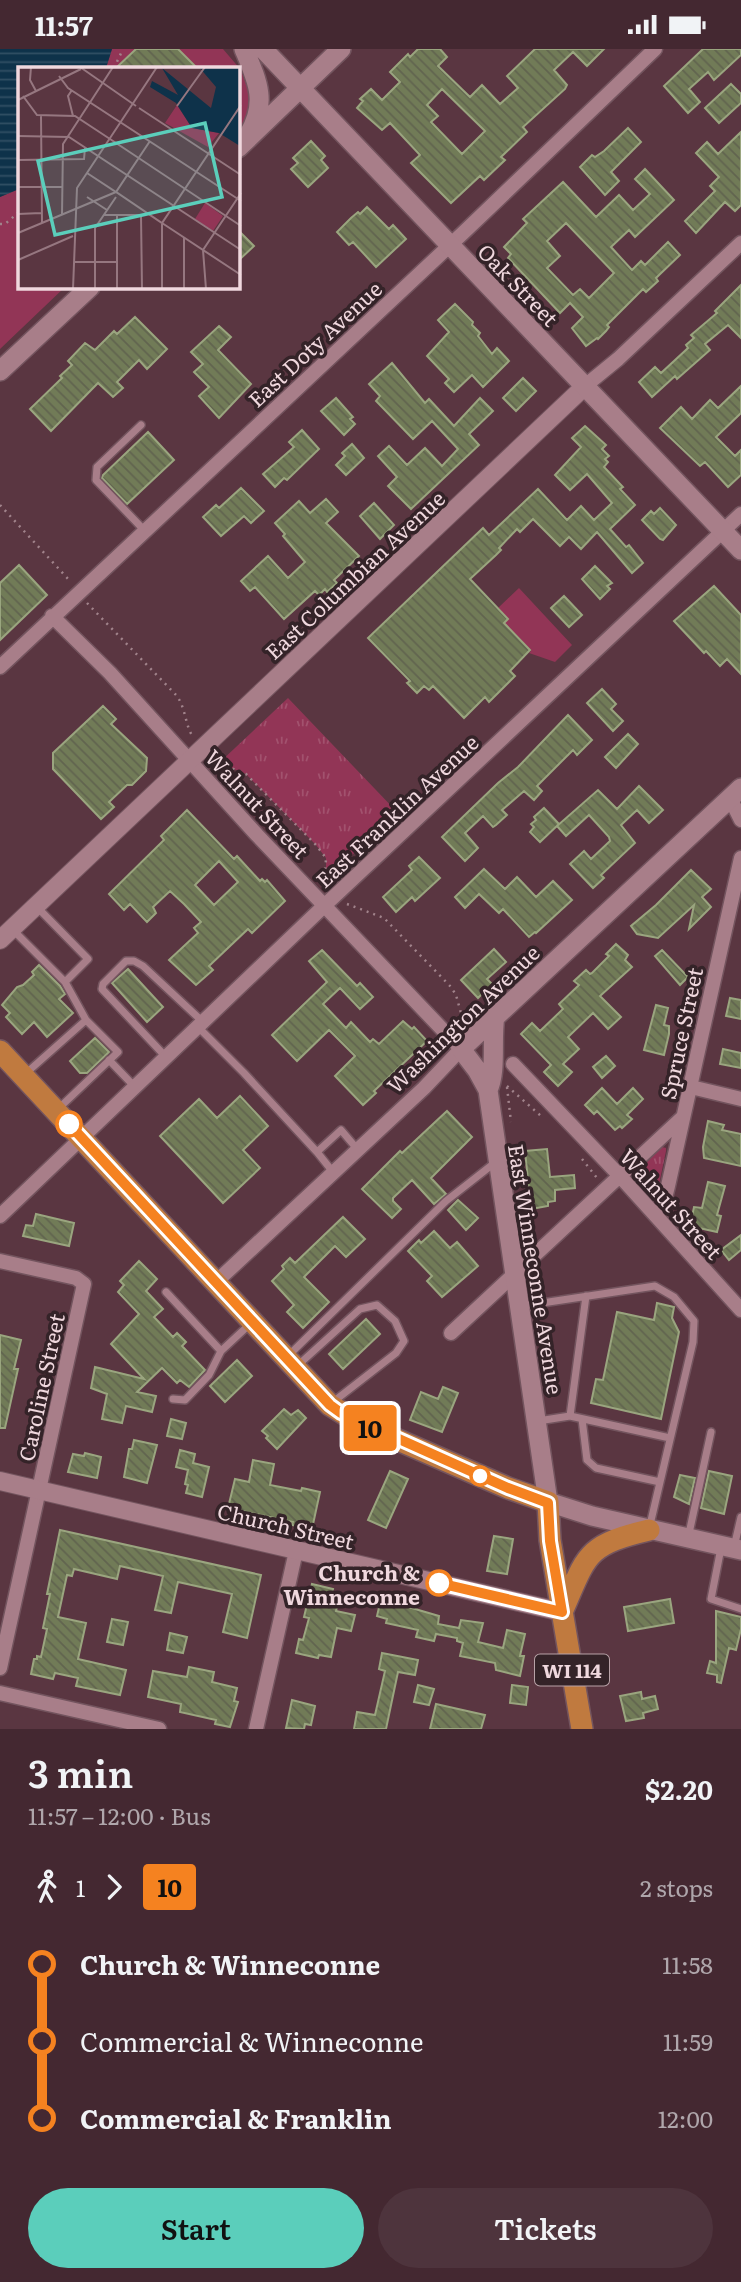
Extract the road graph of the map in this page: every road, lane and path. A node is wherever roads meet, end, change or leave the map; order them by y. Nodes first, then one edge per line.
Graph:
1 (123, 49) edge
2 (244, 49) edge
3 (263, 49) edge
4 (341, 49) edge
5 (655, 49) edge
6 (114, 67) edge
7 (300, 89) junction
8 (240, 146) edge
9 (18, 213) edge
10 (0, 224) edge
11 (741, 243) edge
12 (450, 244) junction
13 (88, 289) edge
14 (1, 371) edge
15 (585, 386) junction
16 (141, 425) dead end
17 (0, 505) edge
18 (741, 514) edge
19 (144, 530) junction
20 (723, 531) junction
21 (741, 550) edge
22 (71, 583) dead end
23 (52, 616) junction
24 (0, 667) edge
25 (189, 761) junction
26 (735, 793) edge
27 (741, 820) edge
28 (741, 858) edge
29 (325, 905) junction
30 (36, 906) junction
31 (6, 935) edge
32 (65, 982) junction
33 (495, 1016) junction
34 (86, 1020) junction
35 (200, 1024) junction
36 (461, 1049) junction
37 (0, 1051) edge
38 (166, 1057) junction
39 (109, 1061) junction
40 (513, 1064) dead end
41 (23, 1076) junction
42 (135, 1087) junction
43 (691, 1087) junction
44 (488, 1090) junction
45 (741, 1099) edge
46 (56, 1111) junction
47 (683, 1117) junction
48 (82, 1137) junction
49 (358, 1150) junction
50 (317, 1152) junction
51 (497, 1161) junction
52 (333, 1173) junction
53 (619, 1175) junction
54 (655, 1215) junction
55 (0, 1216) edge
56 (0, 1261) edge
57 (514, 1274) junction
58 (216, 1282) junction
59 (166, 1292) dead end
60 (586, 1296) junction
61 (520, 1307) junction
62 (741, 1310) edge
63 (253, 1322) junction
64 (451, 1333) dead end
65 (221, 1351) junction
66 (291, 1363) junction
67 (173, 1399) dead end
68 (330, 1405) junction
69 (570, 1416) junction
70 (582, 1419) junction
71 (537, 1421) junction
72 (711, 1432) dead end
73 (670, 1439) junction
74 (0, 1481) edge
75 (660, 1482) junction
76 (38, 1491) junction
77 (548, 1503) junction
78 (741, 1517) edge
79 (649, 1530) junction
80 (688, 1539) junction
81 (732, 1548) edge
82 (296, 1551) junction
83 (741, 1609) edge
84 (562, 1612) junction
85 (0, 1668) edge
86 (0, 1693) edge
87 (159, 1729) edge
88 (256, 1729) edge
89 (582, 1729) edge

1 - 6 path
2 - 8 main road
3 - 7 main road, Oak Street
4 - 7 main road
5 - 12 street, East Doty Avenue
7 - 8 main road
7 - 12 main road, Oak Street
9 - 10 path
11 - 15 street, East Columbian Avenue
12 - 15 main road, Oak Street
12 - 19 street, East Doty Avenue
13 - 14 main road
15 - 20 main road, Oak Street
15 - 25 street, East Columbian Avenue
16 - 19 lane
17 - 22 path
18 - 20 street, East Franklin Avenue
19 - 23 street, East Doty Avenue
20 - 21 main road, Oak Street
20 - 29 street, East Franklin Avenue
23 - 24 street, East Doty Avenue
23 - 25 street, Walnut Street
25 - 29 street, Walnut Street
25 - 30 street, East Columbian Avenue
26 - 27 street
26 - 33 main road, Washington Avenue
28 - 43 street, Spruce Street
29 - 35 street, East Franklin Avenue
29 - 36 street, Walnut Street
30 - 31 street, East Columbian Avenue
30 - 32 lane
31 - 32 lane
32 - 34 lane
33 - 36 main road, Washington Avenue
33 - 44 main road
34 - 39 lane
34 - 41 lane
35 - 38 street, East Franklin Avenue
35 - 38 lane
35 - 50 lane
36 - 44 main road, East Winneconne Avenue
36 - 49 street, Washington Avenue
37 - 41 main road
38 - 42 street, East Franklin Avenue
39 - 42 lane
39 - 46 lane
40 - 53 street, Walnut Street
41 - 46 main road
42 - 48 street, East Franklin Avenue
43 - 45 street
43 - 47 street, Spruce Street
44 - 51 main road, East Winneconne Avenue
46 - 48 main road
47 - 53 street
47 - 54 street, Spruce Street
48 - 55 street, East Franklin Avenue
48 - 58 main road
49 - 50 lane
49 - 52 street, Washington Avenue
50 - 52 lane
51 - 57 main road, East Winneconne Avenue
51 - 66 lane
52 - 58 street, Washington Avenue
53 - 54 street, Walnut Street
53 - 57 street
54 - 62 street, Walnut Street
56 - 76 street, Caroline Street
57 - 61 main road, East Winneconne Avenue
57 - 64 street
58 - 63 main road
59 - 65 lane
60 - 61 lane
60 - 69 lane
60 - 73 lane
61 - 71 main road, East Winneconne Avenue
63 - 65 lane
63 - 66 main road
65 - 67 lane
66 - 68 main road
66 - 68 lane
68 - 77 main road
69 - 70 lane
69 - 71 lane
70 - 73 lane
70 - 75 lane
71 - 77 main road, East Winneconne Avenue
72 - 80 lane
73 - 75 lane
74 - 76 street, Church Street
75 - 79 lane
76 - 82 street, Church Street
76 - 85 street, Caroline Street
77 - 79 main road
77 - 84 main road, WI 114
78 - 81 lane
79 - 80 main road
79 - 84 main road
80 - 81 main road
81 - 83 lane
82 - 84 street, Church Street
82 - 88 street
84 - 89 main road, WI 114
86 - 87 street

